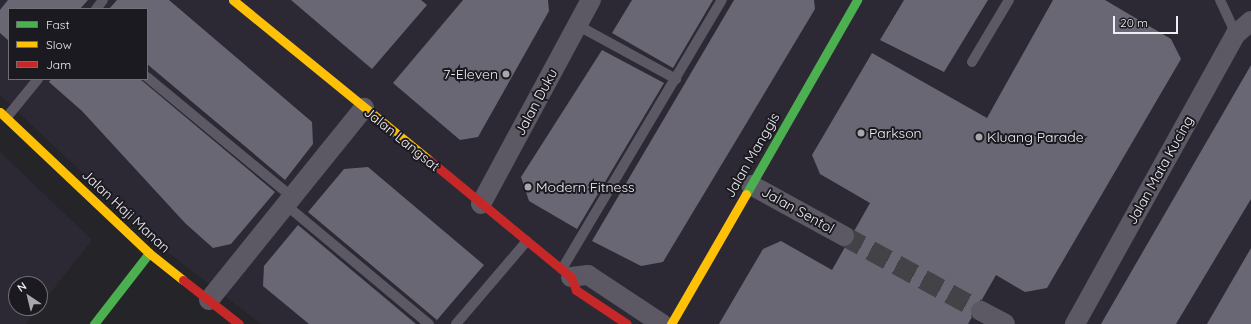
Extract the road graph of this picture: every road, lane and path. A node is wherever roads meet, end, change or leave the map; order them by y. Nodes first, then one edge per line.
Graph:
1 (103, 0) edge
2 (233, 0) edge
3 (591, 0) edge
4 (722, 0) edge
5 (857, 0) edge
6 (1009, 0) edge
7 (1220, 0) edge
8 (97, 8) edge
9 (1251, 21) edge
10 (578, 26) junction
11 (1236, 34) junction
12 (972, 62) dead end
13 (148, 78) edge
14 (676, 79) junction
15 (37, 80) edge
16 (364, 108) junction
17 (4, 114) edge
18 (751, 185) junction
19 (289, 201) junction
20 (481, 204) junction
21 (844, 236) tunnel mouth
22 (527, 241) junction
23 (149, 253) junction
24 (567, 273) junction
25 (209, 300) junction
26 (980, 311) tunnel mouth
27 (94, 324) edge
28 (239, 324) edge
29 (429, 324) edge
30 (456, 324) edge
31 (627, 324) edge
32 (662, 324) edge
33 (671, 324) edge
34 (1005, 324) edge
35 (1075, 324) edge

1 - 8 lane
2 - 16 street, Jalan Langsat
3 - 10 street, Jalan Duku
4 - 14 lane
5 - 18 street, Jalan Manggis
6 - 12 lane
7 - 11 lane
9 - 11 street, Jalan Mata Kucing
10 - 14 lane
10 - 20 street, Jalan Duku
11 - 35 street, Jalan Mata Kucing
13 - 19 lane
14 - 24 lane
15 - 17 lane
16 - 19 street
16 - 20 street, Jalan Langsat
17 - 23 street, Jalan Haji Manan
18 - 21 street, Jalan Sentol
18 - 33 street, Jalan Manggis
19 - 25 street
19 - 29 lane
20 - 22 street, Jalan Langsat
22 - 24 street, Jalan Langsat
22 - 30 lane
23 - 25 street, Jalan Haji Manan
23 - 27 street
24 - 31 street, Jalan Langsat
24 - 32 street
25 - 28 street, Jalan Haji Manan
26 - 34 street

